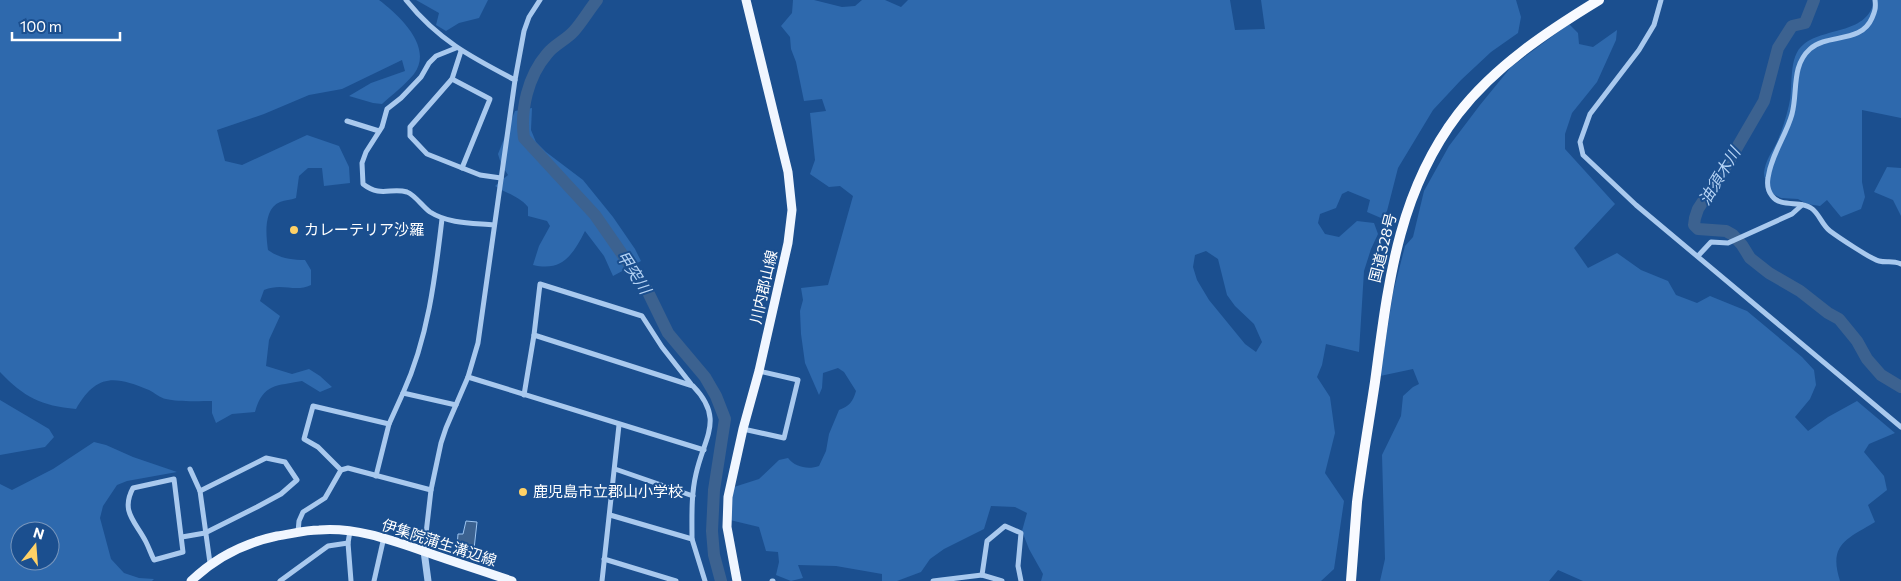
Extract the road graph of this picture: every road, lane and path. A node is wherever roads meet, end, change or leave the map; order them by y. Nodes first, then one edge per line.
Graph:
1 (406, 0) edge
2 (540, 0) edge
3 (746, 0) edge
4 (1599, 0) edge
5 (1661, 0) edge
6 (1875, 0) edge
7 (459, 49) junction
8 (452, 79) junction
9 (515, 80) junction
10 (347, 121) dead end
11 (379, 132) junction
12 (462, 168) junction
13 (501, 178) junction
14 (1802, 205) junction
15 (442, 219) junction
16 (494, 225) junction
17 (1698, 256) junction
18 (1901, 264) edge
19 (534, 335) junction
20 (759, 371) junction
21 (468, 377) junction
22 (693, 386) junction
23 (403, 393) junction
24 (524, 395) junction
25 (456, 405) junction
26 (388, 424) junction
27 (619, 424) junction
28 (1901, 427) edge
29 (742, 429) junction
30 (704, 450) junction
31 (190, 469) dead end
32 (615, 469) junction
33 (341, 470) junction
34 (376, 476) junction
35 (432, 490) junction
36 (200, 491) junction
37 (693, 496) junction
38 (610, 515) junction
39 (350, 531) junction
40 (298, 532) junction
41 (205, 533) junction
42 (182, 537) junction
43 (384, 537) junction
44 (692, 539) junction
45 (348, 543) junction
46 (424, 551) junction
47 (604, 559) junction
48 (210, 563) junction
49 (982, 575) junction
50 (191, 581) edge
51 (280, 581) edge
52 (350, 581) edge
53 (374, 581) edge
54 (428, 581) edge
55 (512, 581) edge
56 (602, 581) edge
57 (676, 581) edge
58 (705, 581) edge
59 (737, 581) edge
60 (933, 581) edge
61 (1002, 581) edge
62 (1021, 581) edge
63 (1350, 581) edge

1 - 7 street
2 - 9 street
3 - 20 main road, 川内郡山線
4 - 63 highway, 国道328号
5 - 17 street
6 - 14 street
7 - 8 street
7 - 9 street
7 - 11 street
8 - 12 street
8 - 12 street
9 - 13 street
10 - 11 street
11 - 15 street
12 - 13 street
13 - 16 street
14 - 17 street
14 - 18 street
15 - 16 street
15 - 23 street
16 - 21 street
17 - 28 street
19 - 22 street
19 - 22 street
19 - 24 street
20 - 29 main road, 川内郡山線
20 - 29 street
21 - 24 street
21 - 25 street
22 - 30 street
23 - 25 street
23 - 26 street
24 - 27 street
25 - 35 street
26 - 33 street
26 - 34 street
27 - 30 street
27 - 32 street
29 - 59 main road, 川内郡山線
30 - 37 street
31 - 36 street
32 - 37 street
32 - 38 street
33 - 34 street
33 - 40 street
34 - 35 street
35 - 46 street
36 - 41 street
36 - 41 street
37 - 44 street
38 - 44 street
38 - 47 street
39 - 40 main road, 伊集院蒲生溝辺線
39 - 43 main road, 伊集院蒲生溝辺線
39 - 45 street
40 - 48 main road, 伊集院蒲生溝辺線
41 - 42 street
41 - 48 street
42 - 42 street
43 - 46 main road, 伊集院蒲生溝辺線
43 - 53 street
44 - 58 street
45 - 51 street
45 - 52 street
46 - 54 street
46 - 55 main road, 伊集院蒲生溝辺線
47 - 56 street
47 - 57 street
48 - 50 main road, 伊集院蒲生溝辺線
49 - 60 street
49 - 61 street
49 - 62 street

